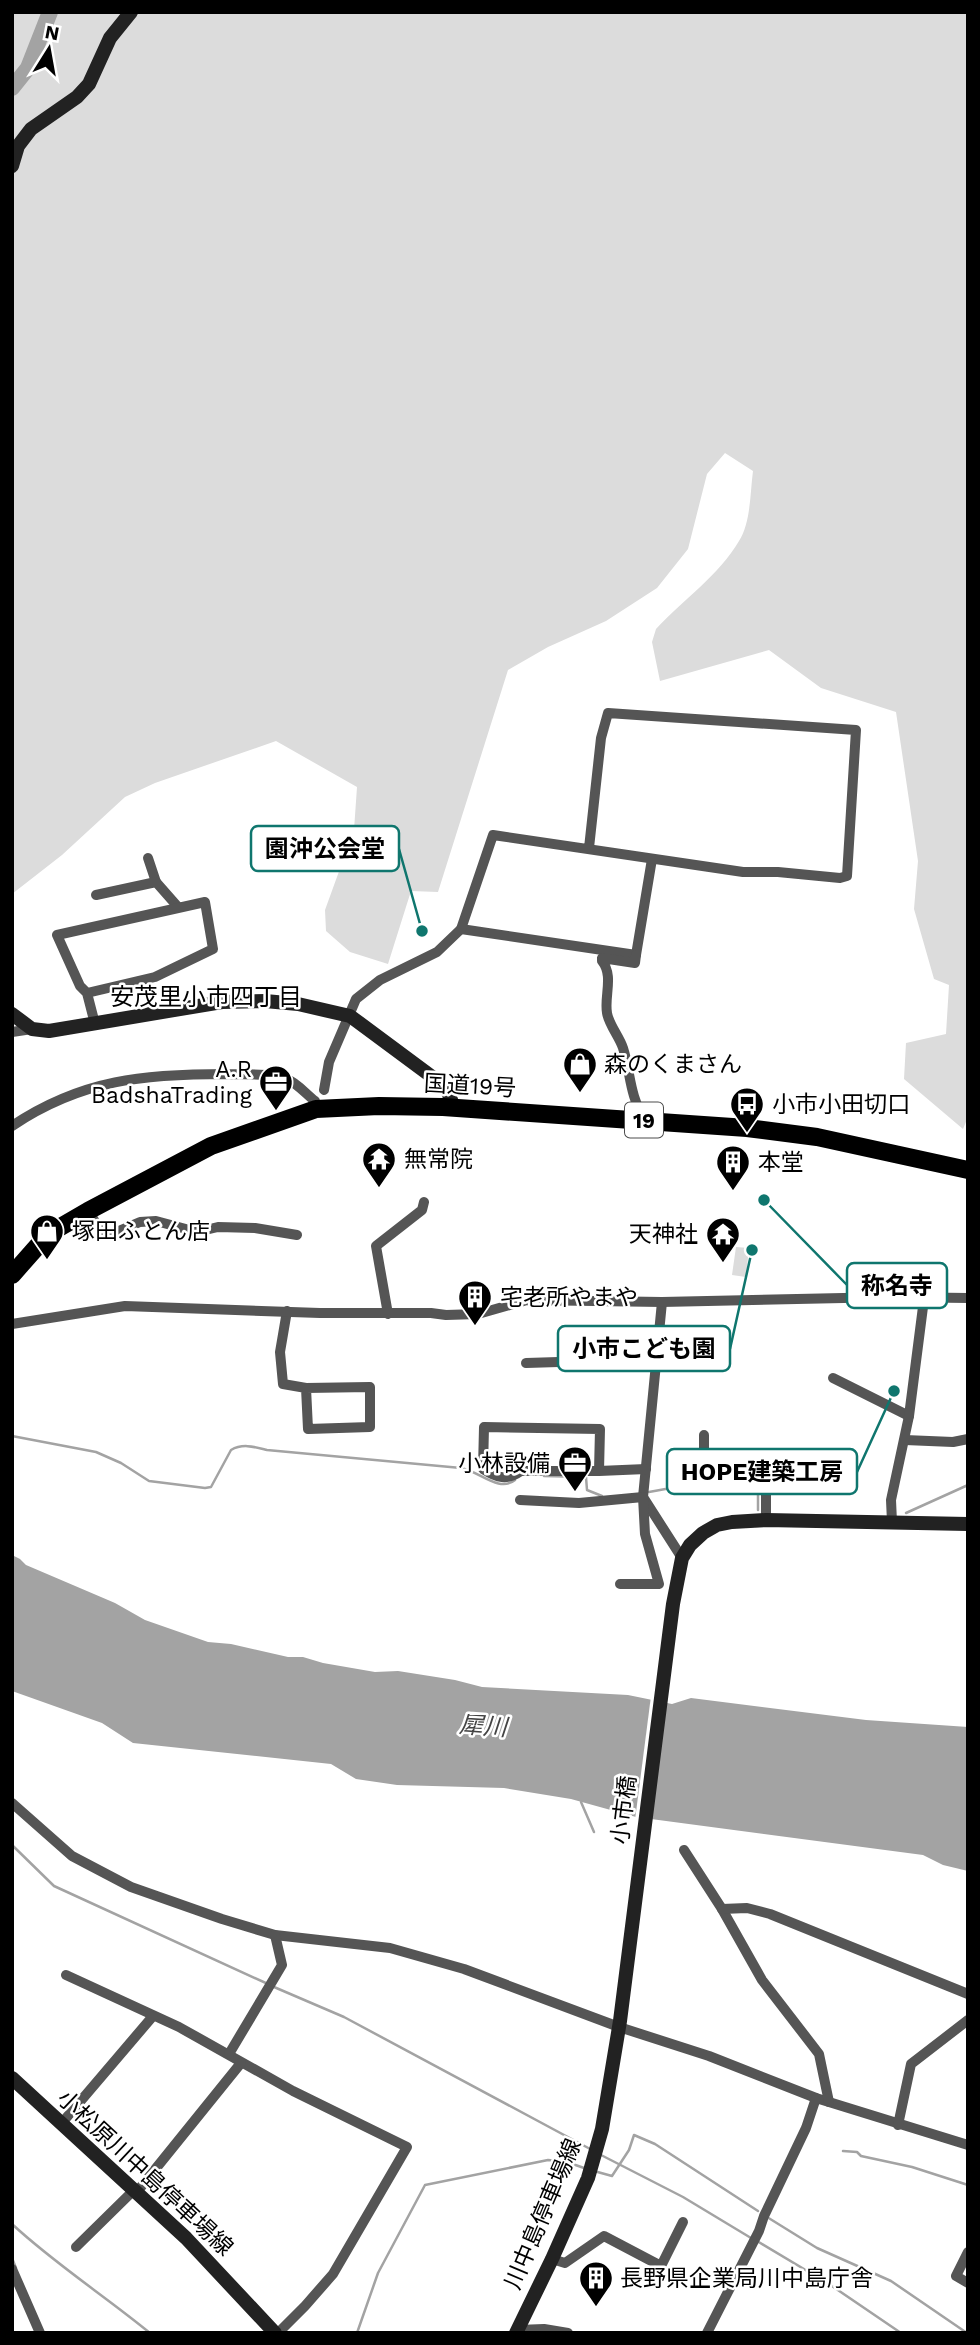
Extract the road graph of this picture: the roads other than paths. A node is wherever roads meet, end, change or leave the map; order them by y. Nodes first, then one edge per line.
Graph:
1 (131, 12) edge
2 (12, 166) edge
3 (589, 848) junction
4 (148, 858) dead end
5 (652, 859) junction
6 (156, 882) junction
7 (96, 895) dead end
8 (178, 907) junction
9 (461, 929) junction
10 (636, 955) junction
11 (87, 993) junction
12 (12, 1014) edge
13 (350, 1016) junction
14 (95, 1024) junction
15 (32, 1029) junction
16 (14, 1030) edge
17 (324, 1090) dead end
18 (454, 1108) junction
19 (316, 1109) junction
20 (645, 1120) junction
21 (12, 1126) edge
22 (968, 1170) edge
23 (424, 1202) dead end
24 (88, 1211) junction
25 (298, 1236) dead end
26 (12, 1275) edge
27 (968, 1298) edge
28 (925, 1299) junction
29 (662, 1302) junction
30 (287, 1311) junction
31 (388, 1314) junction
32 (12, 1324) edge
33 (526, 1363) dead end
34 (657, 1363) junction
35 (833, 1378) dead end
36 (306, 1388) junction
37 (909, 1416) junction
38 (704, 1435) dead end
39 (968, 1439) edge
40 (905, 1440) junction
41 (836, 1458) dead end
42 (646, 1469) junction
43 (766, 1470) junction
44 (599, 1471) junction
45 (643, 1497) junction
46 (520, 1500) dead end
47 (766, 1520) junction
48 (892, 1522) junction
49 (968, 1524) edge
50 (682, 1558) junction
51 (620, 1584) dead end
52 (12, 1803) edge
53 (684, 1850) dead end
54 (722, 1909) junction
55 (275, 1935) junction
56 (66, 1975) dead end
57 (968, 1994) edge
58 (153, 2016) junction
59 (968, 2020) edge
60 (620, 2024) junction
61 (229, 2054) junction
62 (242, 2063) junction
63 (12, 2078) edge
64 (816, 2098) junction
65 (829, 2102) junction
66 (61, 2124) junction
67 (898, 2125) junction
68 (968, 2145) edge
69 (134, 2192) junction
70 (683, 2222) dead end
71 (76, 2247) dead end
72 (968, 2252) edge
73 (552, 2259) junction
74 (12, 2269) edge
75 (968, 2283) edge
76 (517, 2331) edge
77 (40, 2333) edge
78 (276, 2333) edge
79 (568, 2333) edge
80 (707, 2333) edge

1 - 2 main road
3 - 5 street
3 - 5 street
3 - 9 street
4 - 6 street
5 - 10 street
6 - 7 street
6 - 8 street
8 - 11 street
8 - 11 street
9 - 10 street
9 - 13 street
10 - 20 street
11 - 14 street
12 - 15 main road
13 - 14 main road
13 - 17 street
13 - 18 main road
14 - 15 main road
15 - 16 street
18 - 19 highway, 国道19号 / 19
18 - 20 highway, 国道19号 / 19
19 - 21 street
19 - 24 highway, 国道19号 / 19
20 - 22 highway, 国道19号 / 19
23 - 31 street
24 - 25 street
24 - 26 highway, 国道19号 / 19
27 - 28 street
28 - 29 street
28 - 37 street
29 - 31 street
29 - 34 street
30 - 31 street
30 - 32 street
30 - 36 street
33 - 34 street
34 - 42 street
35 - 37 street
36 - 36 street
37 - 40 street
38 - 43 street
39 - 40 street
40 - 48 street
41 - 43 street
42 - 44 street
42 - 45 street
43 - 47 street
44 - 44 street
45 - 46 street
45 - 50 street
45 - 51 street
47 - 48 main road
47 - 50 main road
48 - 49 main road
50 - 60 main road, 小市橋
52 - 55 street
53 - 54 street
54 - 57 street
54 - 65 street
55 - 60 street
55 - 61 street
56 - 58 street
58 - 61 street
58 - 66 street
59 - 67 street
60 - 64 street
60 - 73 main road, 川中島停車場線
61 - 62 street
62 - 69 street
62 - 78 street
63 - 66 main road, 小松原川中島停車場線
64 - 65 street
64 - 80 street
65 - 67 street
66 - 69 main road, 小松原川中島停車場線
67 - 68 street
69 - 71 street
69 - 78 main road, 小松原川中島停車場線
70 - 73 street
72 - 75 street
73 - 76 main road, 川中島停車場線
74 - 77 street
76 - 79 street

